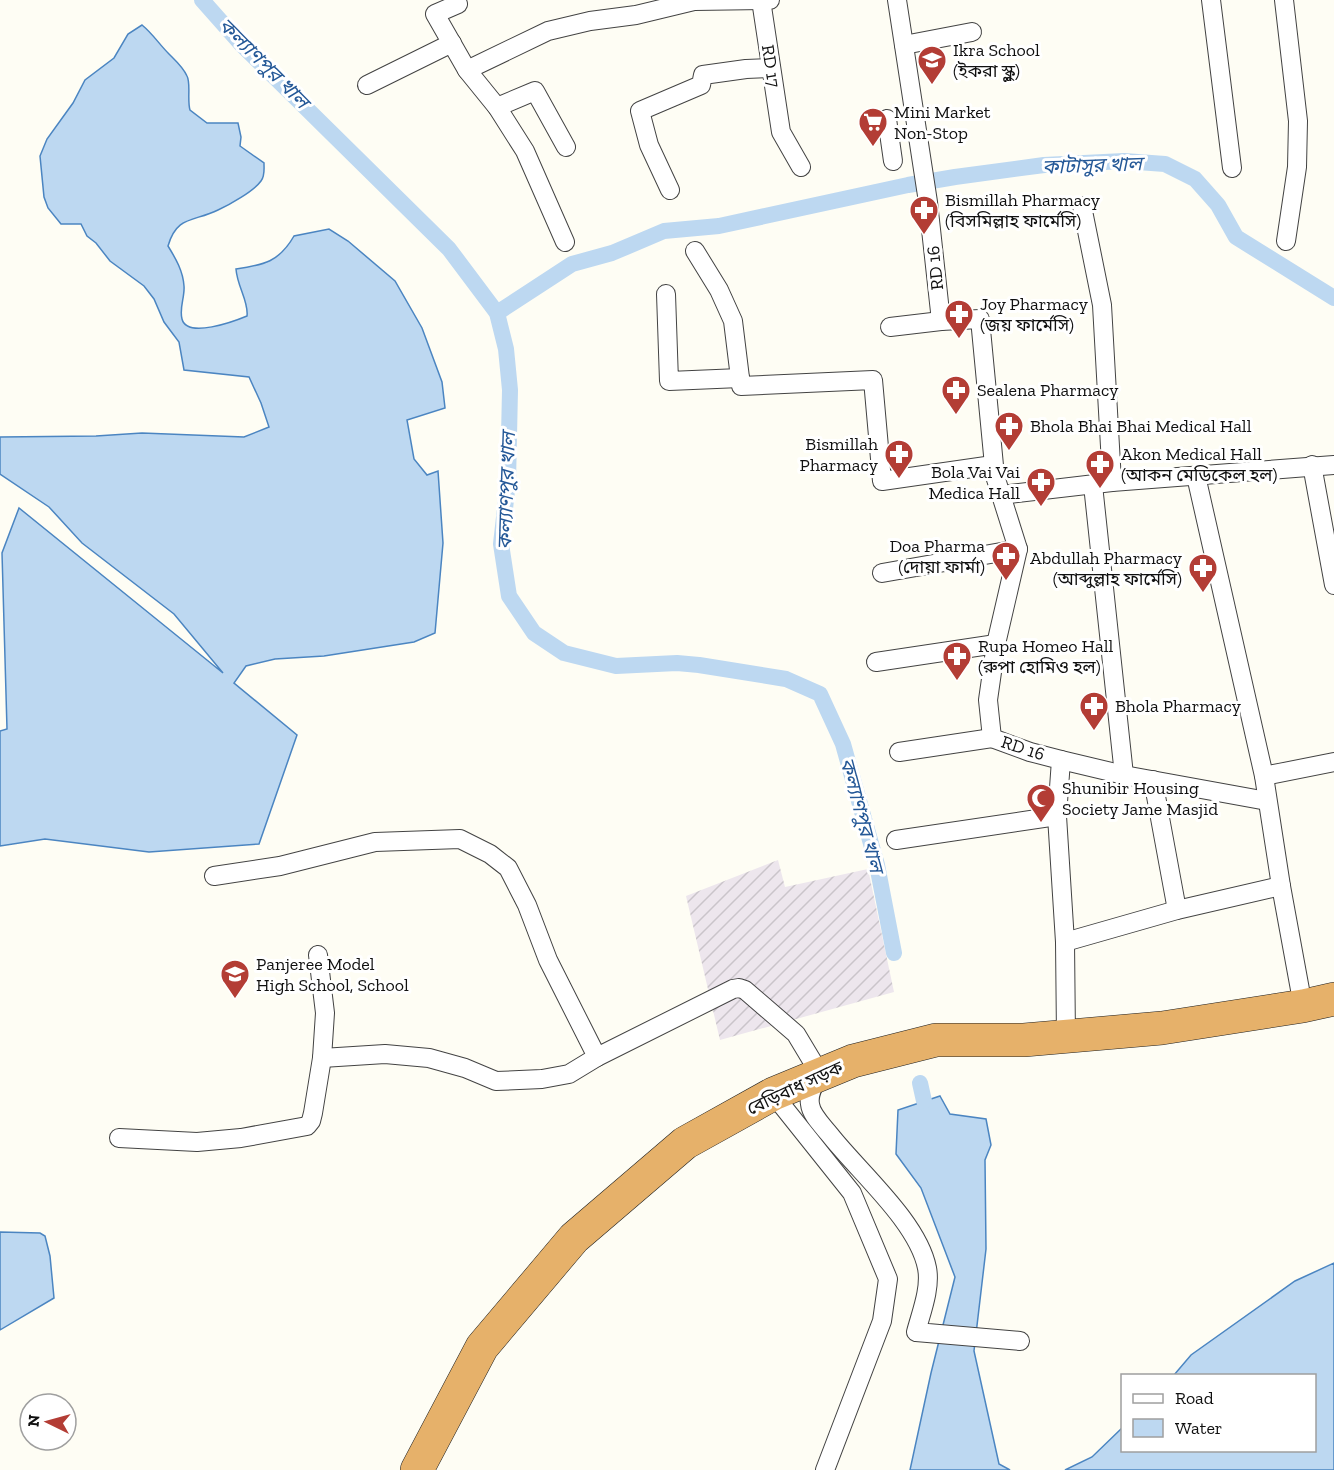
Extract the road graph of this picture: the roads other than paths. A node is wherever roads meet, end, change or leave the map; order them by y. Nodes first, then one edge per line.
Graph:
1 (456, 0) edge
2 (897, 0) edge
3 (1211, 0) edge
4 (1284, 0) edge
5 (764, 1) edge
6 (972, 32) dead end
7 (452, 43) junction
8 (904, 45) junction
9 (771, 68) junction
10 (467, 70) junction
11 (367, 85) dead end
12 (497, 107) junction
13 (887, 119) dead end
14 (567, 147) dead end
15 (893, 161) dead end
16 (801, 166) dead end
17 (1232, 168) dead end
18 (670, 190) dead end
19 (1082, 206) dead end
20 (1286, 241) dead end
21 (565, 242) dead end
22 (695, 251) dead end
23 (666, 294) dead end
24 (941, 321) junction
25 (890, 327) dead end
26 (741, 378) junction
27 (993, 465) junction
28 (1312, 465) junction
29 (1334, 465) edge
30 (1196, 476) junction
31 (1112, 482) junction
32 (1093, 486) junction
33 (1001, 495) junction
34 (1018, 549) junction
35 (882, 573) dead end
36 (1334, 585) edge
37 (996, 644) junction
38 (876, 662) dead end
39 (992, 738) junction
40 (899, 752) dead end
41 (1061, 760) junction
42 (1334, 762) edge
43 (1124, 775) junction
44 (1263, 776) junction
45 (1153, 780) junction
46 (1267, 801) junction
47 (1057, 816) junction
48 (896, 840) dead end
49 (214, 876) dead end
50 (1281, 886) junction
51 (1177, 910) junction
52 (1065, 942) junction
53 (318, 955) dead end
54 (1318, 1003) edge
55 (1066, 1037) junction
56 (597, 1057) junction
57 (322, 1058) junction
58 (820, 1074) junction
59 (773, 1094) junction
60 (119, 1138) dead end
61 (1020, 1341) dead end
62 (417, 1470) edge
63 (825, 1470) edge

1 - 7 street
2 - 8 street, RD 16
3 - 17 street
4 - 20 street
5 - 9 street, RD 17
5 - 10 street
6 - 8 street
7 - 10 street
7 - 11 street
8 - 24 street, RD 16
9 - 16 street, RD 17
9 - 18 street
10 - 12 street
12 - 14 street
12 - 21 street
13 - 15 street
19 - 31 street
22 - 26 street
23 - 26 street
24 - 25 street
24 - 27 street
26 - 27 street
27 - 33 street
28 - 29 street
28 - 30 street
28 - 36 street
30 - 31 street
30 - 44 street
31 - 32 street
32 - 33 street
32 - 43 street
33 - 34 street
34 - 35 street
34 - 37 street, RD 16
37 - 38 street
37 - 39 street, RD 16
39 - 40 street
39 - 41 street, RD 16
41 - 43 street
41 - 47 street, RD 16
42 - 44 street
43 - 45 street
44 - 46 street
45 - 46 street
45 - 51 street
46 - 50 street
47 - 48 street
47 - 52 street, RD 16
49 - 56 street
50 - 51 street
50 - 54 street
51 - 52 street
52 - 55 street, RD 16
53 - 57 street
54 - 55 highway, বেড়িবাধ সড়ক
55 - 58 highway, বেড়িবাধ সড়ক
56 - 57 street
56 - 58 street
57 - 60 street
58 - 59 highway, বেড়িবাধ সড়ক
58 - 61 street
59 - 62 highway, বেড়িবাধ সড়ক
59 - 63 street

